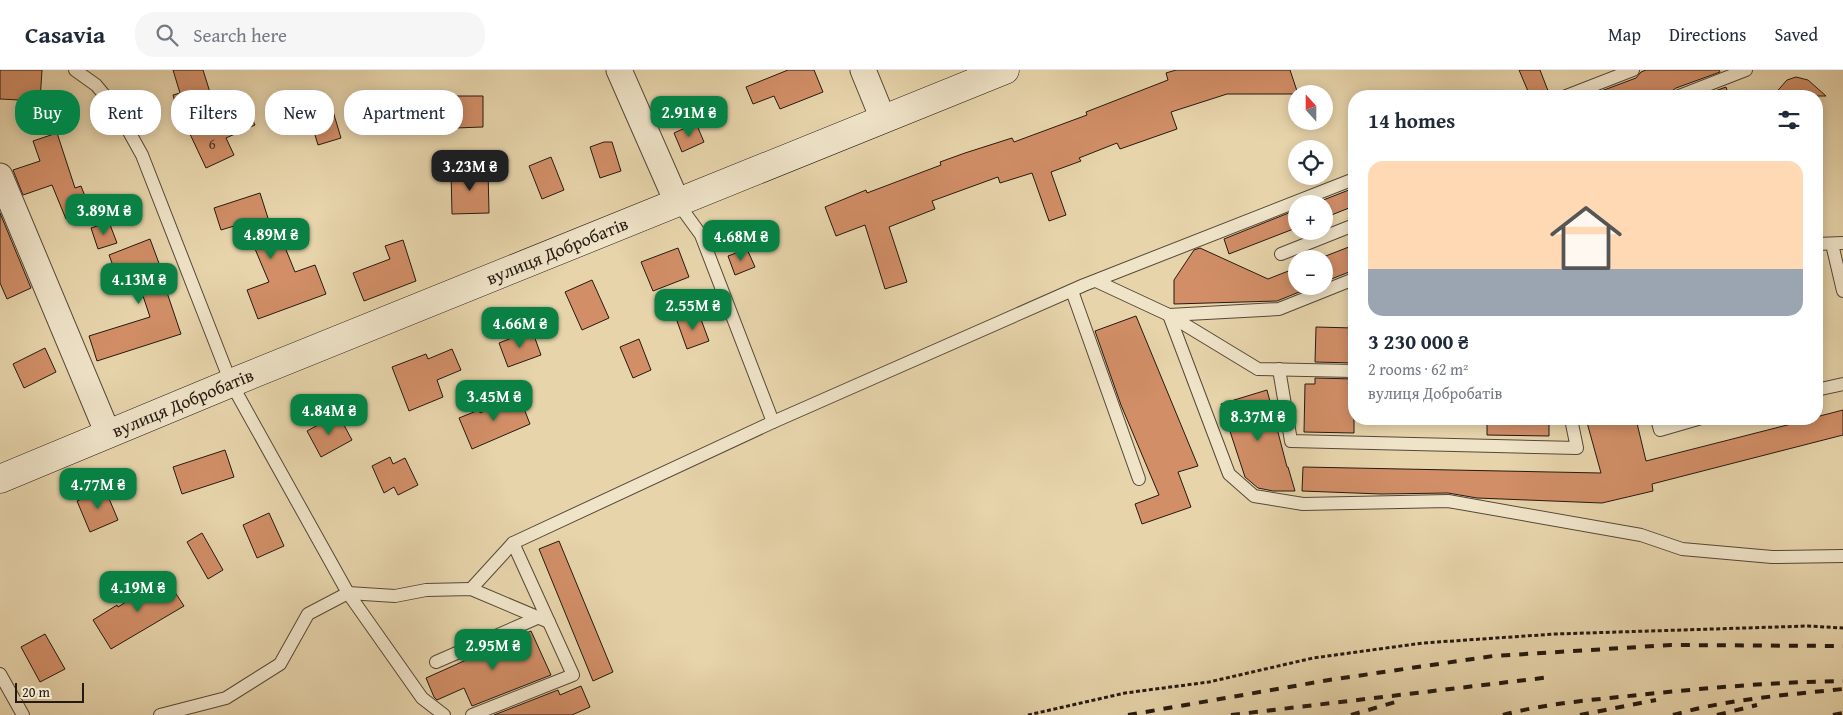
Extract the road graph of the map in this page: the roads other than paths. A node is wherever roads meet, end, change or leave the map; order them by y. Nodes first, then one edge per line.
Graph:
1 (76, 70) edge
2 (619, 70) edge
3 (863, 70) edge
4 (1005, 70) edge
5 (1633, 70) edge
6 (1746, 70) edge
7 (1581, 90) edge
8 (1694, 90) edge
9 (882, 119) junction
10 (0, 176) edge
11 (1348, 181) edge
12 (677, 202) junction
13 (1348, 227) edge
14 (1823, 244) edge
15 (1838, 244) edge
16 (1281, 254) dead end
17 (1096, 281) junction
18 (1348, 282) edge
19 (1072, 291) junction
20 (1843, 291) edge
21 (1169, 315) junction
22 (1279, 369) junction
23 (1348, 372) edge
24 (230, 384) junction
25 (1843, 384) edge
26 (1823, 388) edge
27 (773, 422) junction
28 (1572, 425) edge
29 (1659, 425) edge
30 (1677, 425) edge
31 (108, 434) junction
32 (0, 479) edge
33 (1139, 479) dead end
34 (513, 543) junction
35 (1843, 556) edge
36 (471, 589) junction
37 (348, 593) junction
38 (543, 620) junction
39 (436, 662) dead end
40 (0, 674) edge
41 (23, 715) edge
42 (160, 715) edge
43 (444, 715) edge
44 (472, 715) edge

1 - 24 lane
2 - 12 street
3 - 9 street
4 - 9 street, вулиця Добробатів
5 - 7 lane
6 - 8 lane
9 - 12 street, вулиця Добробатів
10 - 31 street
11 - 17 lane
12 - 24 street, вулиця Добробатів
12 - 27 lane
13 - 16 lane
14 - 15 lane
15 - 20 lane
17 - 19 lane
17 - 21 lane
18 - 21 lane
19 - 27 lane
19 - 33 lane
21 - 22 lane
21 - 35 lane
22 - 23 lane
22 - 28 lane
24 - 31 street, вулиця Добробатів
24 - 37 lane
25 - 26 lane
27 - 34 lane
29 - 30 lane
31 - 32 street, вулиця Добробатів
34 - 36 lane
34 - 38 lane
36 - 37 lane
36 - 38 lane
37 - 42 lane
37 - 43 lane
38 - 39 lane
38 - 44 lane
40 - 41 lane

